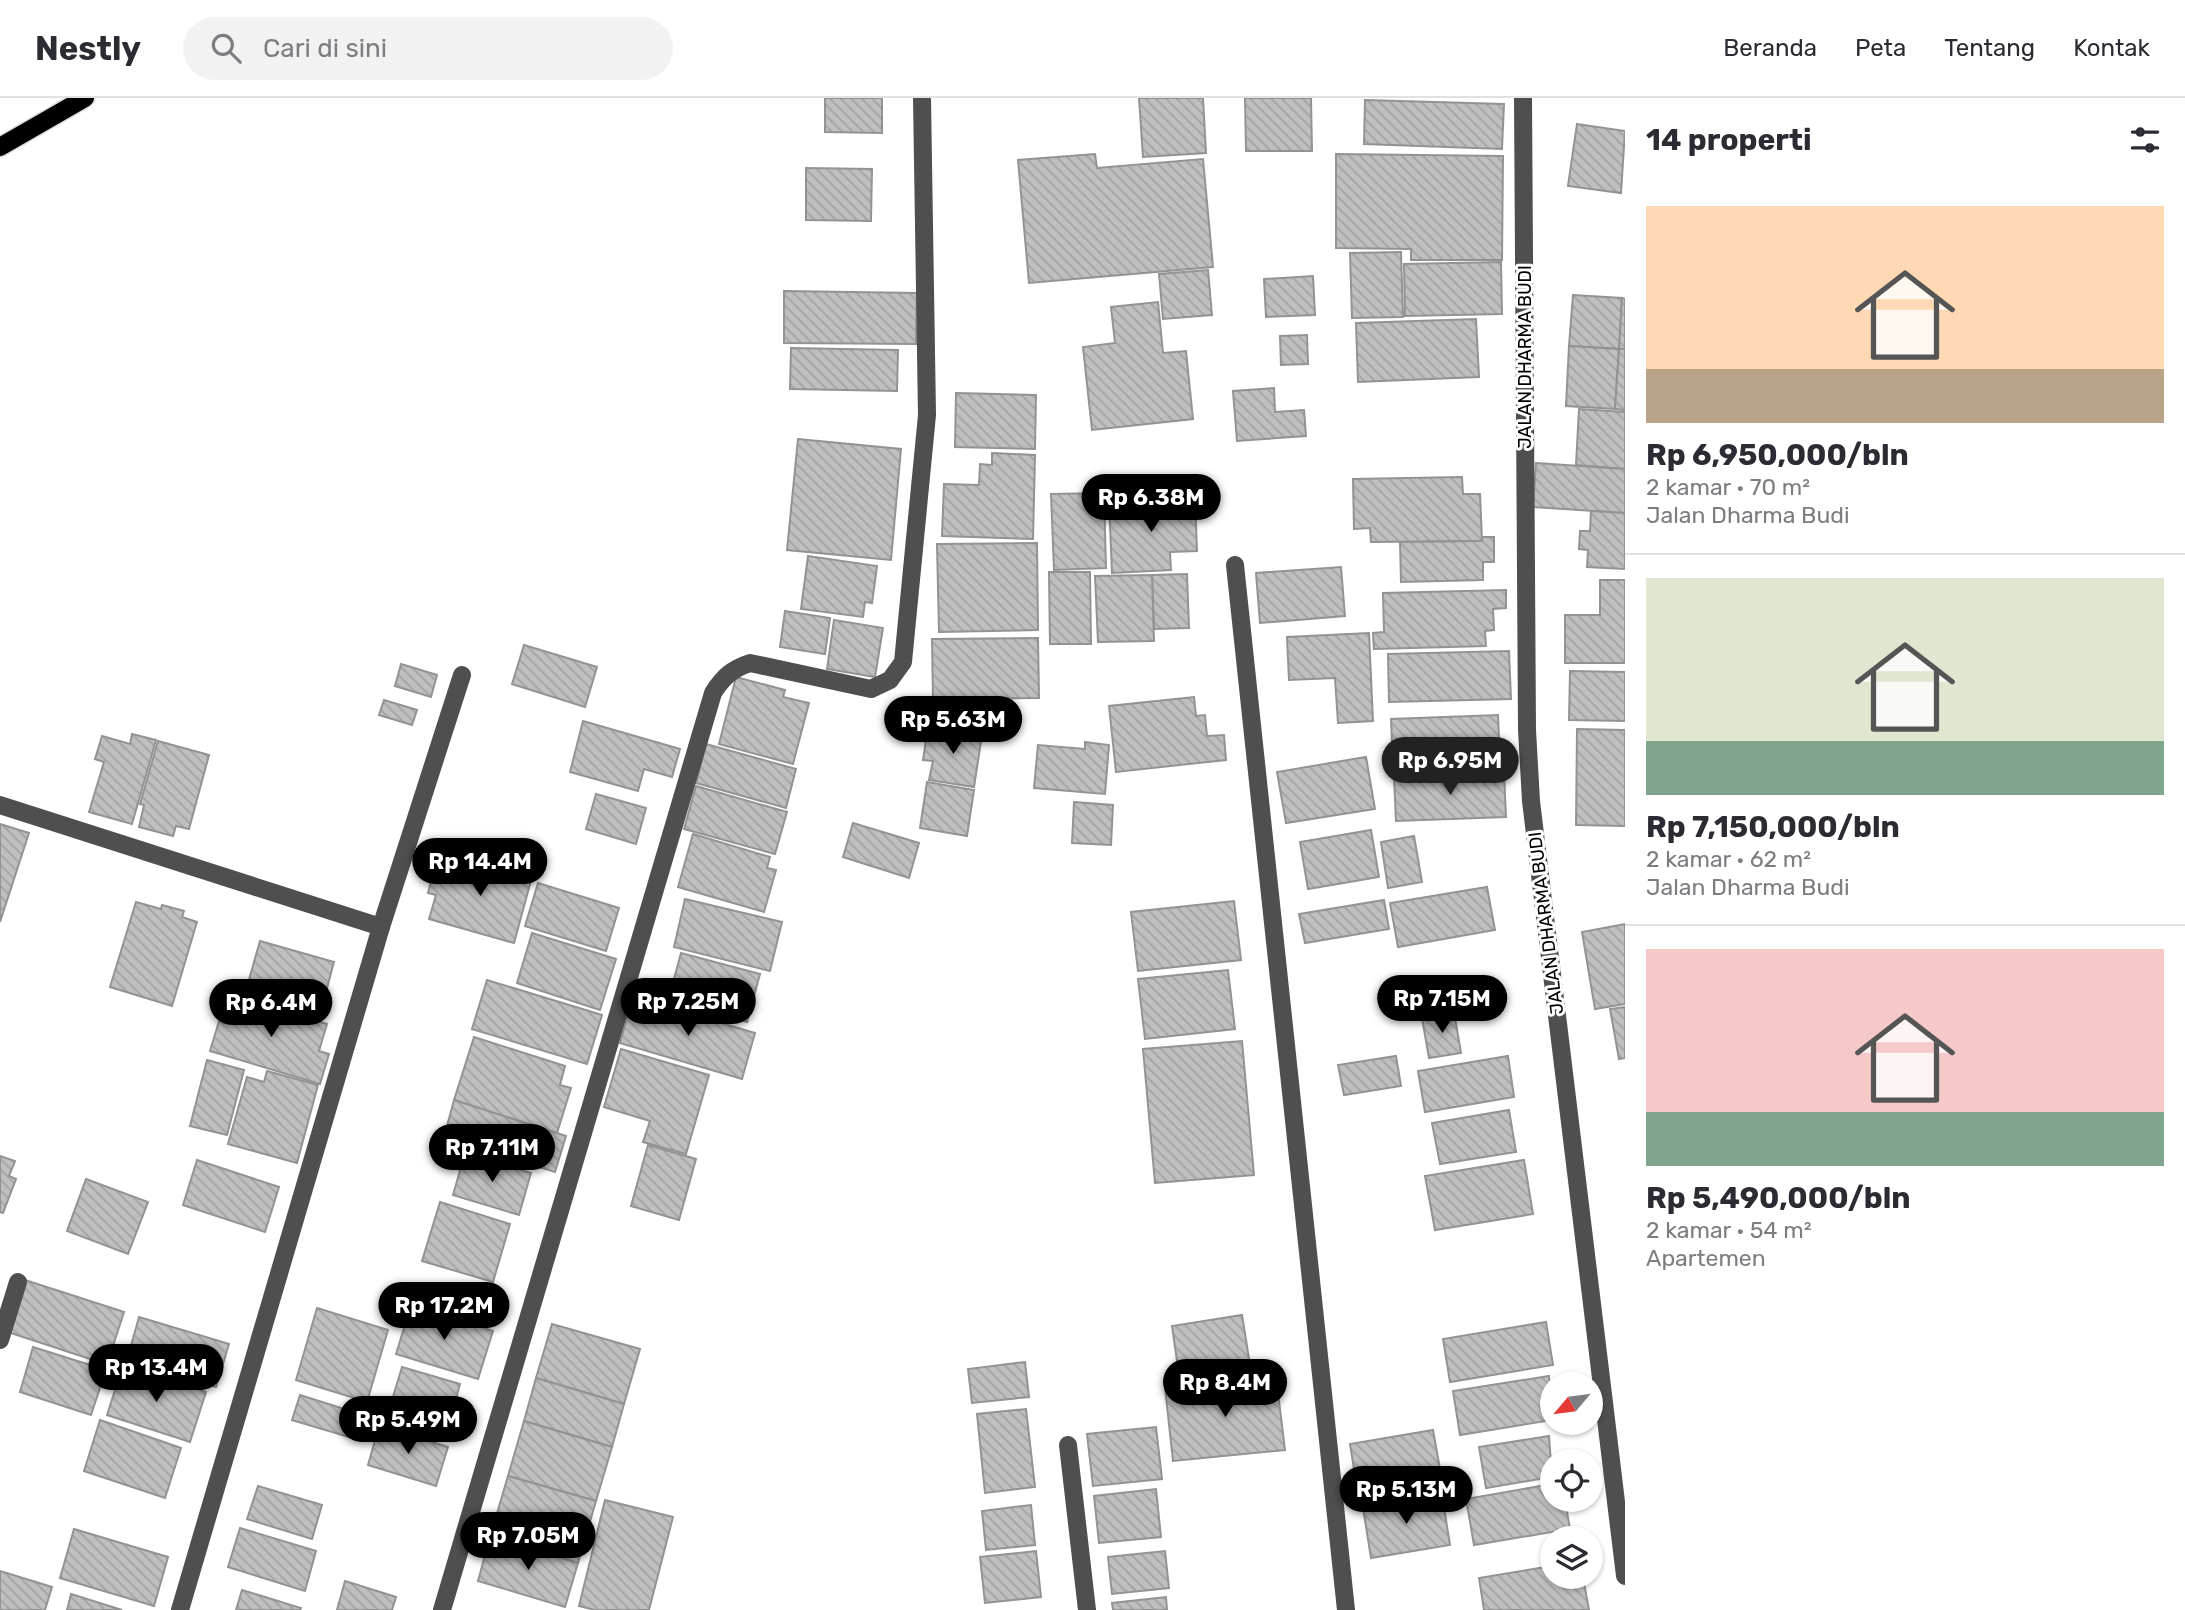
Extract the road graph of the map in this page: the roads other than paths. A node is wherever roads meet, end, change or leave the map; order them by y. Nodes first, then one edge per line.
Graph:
1 (85, 98) edge
2 (922, 98) edge
3 (1523, 98) edge
4 (0, 147) edge
5 (1235, 565) dead end
6 (462, 675) dead end
7 (0, 806) edge
8 (381, 927) junction
9 (18, 1282) dead end
10 (0, 1340) edge
11 (1068, 1445) dead end
12 (1625, 1576) edge
13 (180, 1610) edge
14 (442, 1610) edge
15 (1087, 1610) edge
16 (1346, 1610) edge

1 - 4 main road
2 - 14 street
3 - 12 street, JALAN DHARMA BUDI
5 - 16 street
6 - 8 street
7 - 8 street
8 - 13 street
9 - 10 street
11 - 15 street

